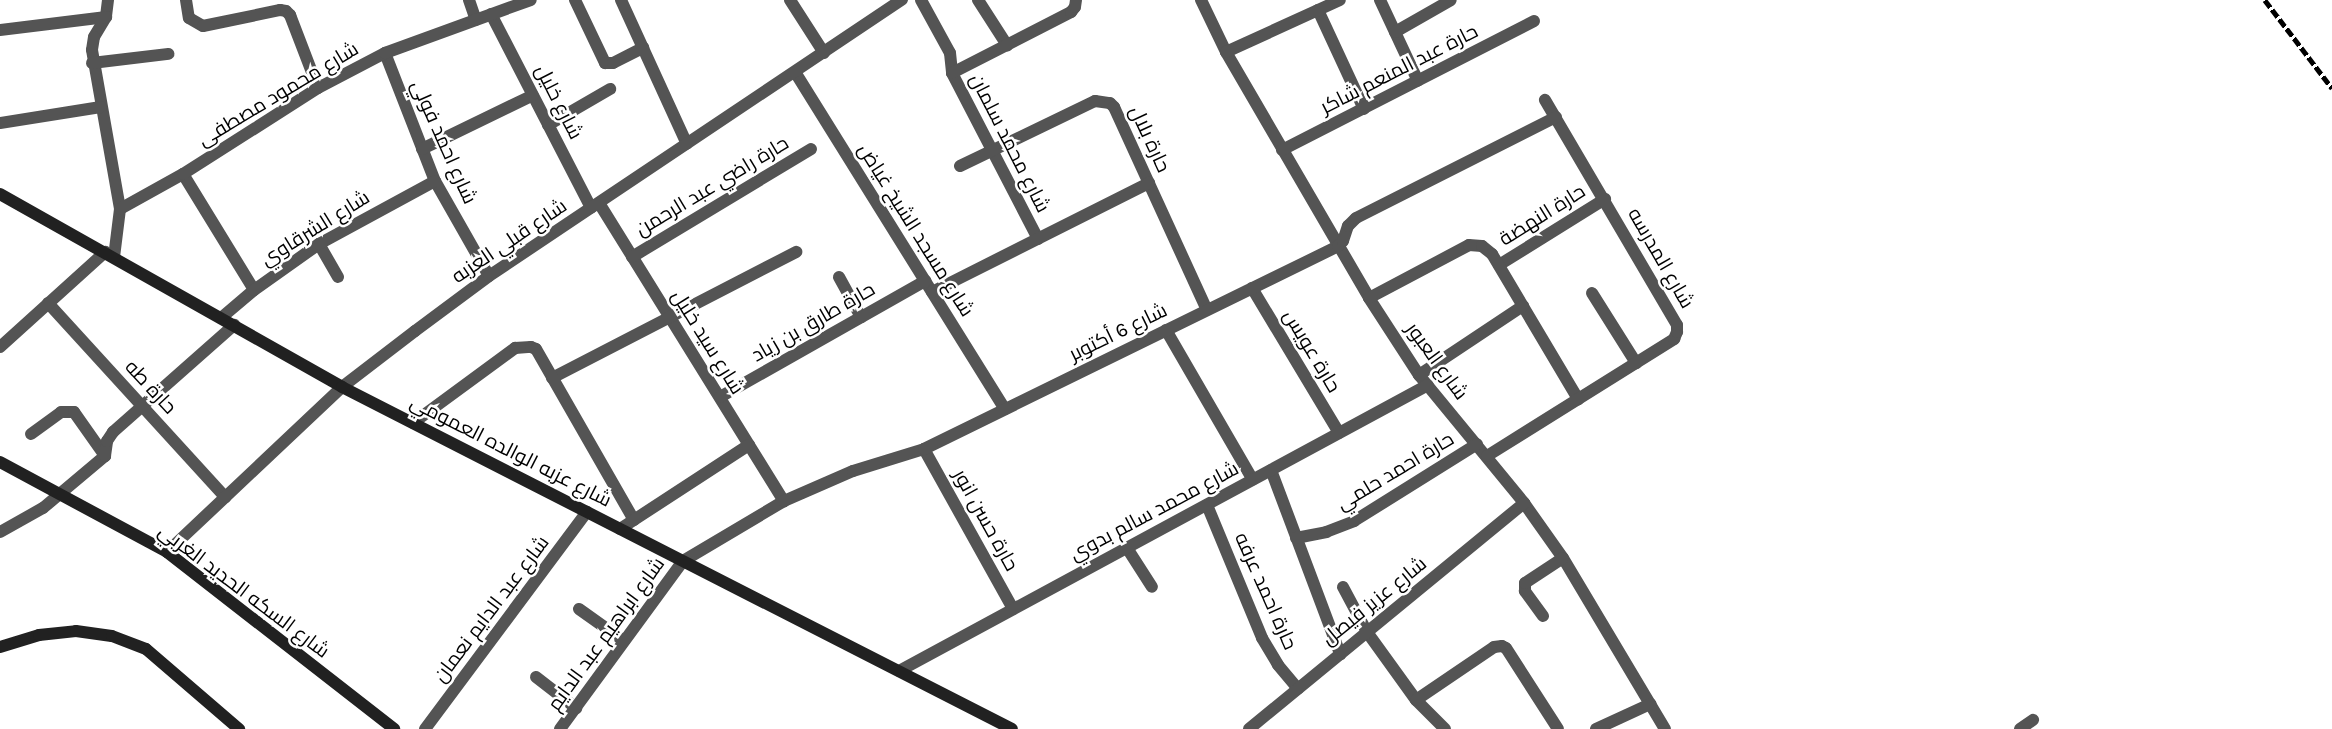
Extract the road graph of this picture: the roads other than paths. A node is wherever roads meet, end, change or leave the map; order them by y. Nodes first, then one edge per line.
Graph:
1 (108, 0) edge
2 (469, 0) edge
3 (531, 0) edge
4 (575, 0) edge
5 (621, 0) edge
6 (790, 0) edge
7 (902, 0) edge
8 (921, 0) edge
9 (978, 0) edge
10 (1076, 0) edge
11 (1201, 0) edge
12 (1340, 0) edge
13 (1380, 0) edge
14 (1451, 0) edge
15 (187, 4) edge
16 (1318, 10) junction
17 (491, 14) junction
18 (106, 17) junction
19 (477, 20) junction
20 (1534, 21) dead end
21 (0, 30) edge
22 (1395, 32) junction
23 (1007, 45) junction
24 (643, 48) junction
25 (1226, 52) junction
26 (386, 53) junction
27 (824, 53) junction
28 (168, 54) dead end
29 (92, 63) junction
30 (795, 72) junction
31 (952, 73) junction
32 (1418, 81) junction
33 (318, 88) junction
34 (610, 89) dead end
35 (533, 95) junction
36 (1545, 100) dead end
37 (101, 107) junction
38 (1364, 109) junction
39 (1556, 117) junction
40 (0, 123) edge
41 (548, 125) junction
42 (687, 144) junction
43 (422, 149) junction
44 (811, 149) dead end
45 (1282, 150) junction
46 (992, 151) junction
47 (960, 166) dead end
48 (183, 174) junction
49 (435, 181) junction
50 (1149, 183) junction
51 (0, 194) edge
52 (1605, 199) junction
53 (595, 205) junction
54 (120, 209) junction
55 (1038, 239) junction
56 (319, 244) junction
57 (1338, 246) junction
58 (796, 252) dead end
59 (110, 255) junction
60 (632, 256) junction
61 (1499, 265) junction
62 (489, 276) junction
63 (338, 277) dead end
64 (839, 277) dead end
65 (928, 286) junction
66 (1252, 288) junction
67 (254, 290) junction
68 (1592, 293) dead end
69 (1369, 298) junction
70 (48, 303) junction
71 (1522, 306) junction
72 (1207, 310) junction
73 (670, 317) junction
74 (861, 317) junction
75 (221, 318) junction
76 (234, 325) junction
77 (1166, 330) junction
78 (0, 347) edge
79 (1636, 363) junction
80 (1419, 375) junction
81 (552, 378) junction
82 (1428, 385) junction
83 (342, 387) junction
84 (720, 397) junction
85 (1578, 399) junction
86 (143, 406) junction
87 (1005, 409) junction
88 (413, 423) junction
89 (1340, 433) junction
90 (31, 434) dead end
91 (1477, 444) junction
92 (749, 445) junction
93 (924, 449) junction
94 (105, 456) junction
95 (1486, 456) junction
96 (0, 462) edge
97 (1271, 470) junction
98 (1253, 480) junction
99 (62, 493) junction
100 (225, 497) junction
101 (784, 501) junction
102 (1524, 503) junction
103 (1206, 505) junction
104 (587, 512) junction
105 (634, 520) junction
106 (620, 529) junction
107 (0, 532) edge
108 (1296, 538) junction
109 (1127, 548) junction
110 (167, 552) junction
111 (1563, 558) junction
112 (682, 561) junction
113 (1343, 586) dead end
114 (1152, 587) dead end
115 (579, 609) dead end
116 (1013, 609) junction
117 (1543, 616) dead end
118 (1367, 632) junction
119 (624, 641) junction
120 (0, 647) edge
121 (1340, 654) junction
122 (899, 671) junction
123 (536, 677) dead end
124 (1298, 689) junction
125 (1416, 700) junction
126 (1650, 704) junction
127 (576, 708) junction
128 (2033, 720) dead end
129 (239, 729) edge
130 (394, 729) edge
131 (425, 729) edge
132 (560, 729) edge
133 (1012, 729) edge
134 (1249, 729) edge
135 (1445, 729) edge
136 (1558, 729) edge
137 (1596, 729) edge
138 (1665, 729) edge
139 (2020, 729) edge

1 - 18 street
2 - 19 street
3 - 17 street, شارع محمود مصطفى
4 - 24 street
5 - 24 street
6 - 27 street
7 - 27 street, شارع قبلي العزبه
8 - 31 street, شارع محمد سلمان
9 - 23 street
10 - 23 street
11 - 25 street, شارع العبور
12 - 16 street
13 - 22 street
14 - 22 street
15 - 33 street
16 - 25 street
16 - 38 street
17 - 19 street, شارع محمود مصطفى
17 - 35 street, شارع خليل
18 - 21 street
18 - 29 street
19 - 26 street, شارع محمود مصطفى
20 - 32 street, حارة عبد المنعم شاكر
22 - 32 street
23 - 31 street
24 - 42 street
25 - 45 street, شارع العبور
26 - 33 street, شارع محمود مصطفى
26 - 43 street, شارع احمد فولي
27 - 30 street, شارع قبلي العزبه
28 - 29 street
29 - 37 street
30 - 42 street, شارع قبلي العزبه
30 - 65 street, شارع مسجد الشيخ غياض
31 - 46 street, شارع محمد سلمان
32 - 38 street, حارة عبد المنعم شاكر
33 - 48 street, شارع محمود مصطفى
34 - 41 street
35 - 41 street, شارع خليل
35 - 43 street
36 - 39 street, شارع المدرسه
37 - 40 street
37 - 54 street
38 - 45 street, حارة عبد المنعم شاكر
39 - 52 street, شارع المدرسه
39 - 57 street
41 - 53 street, شارع خليل
42 - 53 street, شارع قبلي العزبه
43 - 49 street, شارع احمد فولي
44 - 60 street, حارة راضي عبد الرحمن
45 - 57 street, شارع العبور
46 - 47 street, حارة بلال
46 - 50 street, حارة بلال
46 - 55 street, شارع محمد سلمان
48 - 54 street, شارع محمود مصطفى
48 - 67 street
49 - 56 street, شارع الشرقاوي
49 - 62 street, شارع احمد فولي
50 - 55 street, حارة طارق بن زياد
50 - 72 street, حارة بلال
51 - 59 street, شارع عزبه الوالده العمومي
52 - 61 street, حارة النهضة
52 - 79 street, شارع المدرسه
53 - 60 street, شارع سيد خليل
53 - 62 street, شارع قبلي العزبه
54 - 59 street
55 - 65 street, حارة طارق بن زياد
56 - 63 street
56 - 67 street, شارع الشرقاوي
57 - 66 street, شارع 6 أكتوبر
57 - 69 street, شارع العبور
58 - 73 street
59 - 70 street
59 - 75 street, شارع عزبه الوالده العمومي
60 - 73 street, شارع سيد خليل
61 - 69 street
61 - 71 street
62 - 83 street, شارع قبلي العزبه
64 - 74 street
65 - 74 street, حارة طارق بن زياد
65 - 87 street, شارع مسجد الشيخ غياض
66 - 72 street, شارع 6 أكتوبر
66 - 89 street, حارة عويس
67 - 75 street, شارع الشرقاوي
68 - 79 street
69 - 80 street, شارع العبور
70 - 78 street
70 - 86 street, حارة طه
71 - 80 street
71 - 85 street
72 - 77 street, شارع 6 أكتوبر
73 - 81 street
73 - 84 street, شارع سيد خليل
74 - 84 street, حارة طارق بن زياد
75 - 76 street, شارع عزبه الوالده العمومي
76 - 83 street, شارع عزبه الوالده العمومي
76 - 86 street
77 - 87 street, شارع 6 أكتوبر
77 - 98 street
79 - 85 street, شارع المدرسه
80 - 82 street, شارع العبور
81 - 88 street
81 - 105 street
82 - 89 street, شارع محمد سالم بدوي
82 - 91 street, شارع العبور
83 - 88 street, شارع عزبه الوالده العمومي
83 - 100 street, شارع قبلي العزبه
84 - 92 street, شارع سيد خليل
85 - 95 street, شارع المدرسه
86 - 94 street
86 - 100 street, حارة طه
87 - 93 street, شارع 6 أكتوبر
88 - 104 street, شارع عزبه الوالده العمومي
89 - 97 street, شارع محمد سالم بدوي
90 - 94 street
91 - 95 street, شارع العبور
91 - 108 street, حارة احمد حلمي
92 - 101 street, شارع سيد خليل
92 - 105 street
93 - 101 street, شارع 6 أكتوبر
93 - 116 street, حارة حسن انور
94 - 99 street
95 - 102 street, شارع العبور
96 - 99 street, شارع السكه الحديد الغربي
97 - 98 street, شارع محمد سالم بدوي
97 - 108 street
98 - 103 street, شارع محمد سالم بدوي
99 - 107 street
99 - 110 street, شارع السكه الحديد الغربي
100 - 110 street, شارع قبلي العزبه
101 - 112 street, شارع 6 أكتوبر
102 - 111 street, شارع العبور
102 - 118 street, شارع عزيز فيصل
103 - 109 street, شارع محمد سالم بدوي
103 - 124 street, حارة احمد عرفه
104 - 106 street, شارع عزبه الوالده العمومي
104 - 131 street, شارع عبد الدايم نعمان
105 - 106 street
106 - 112 street, شارع عزبه الوالده العمومي
108 - 121 street
109 - 114 street
109 - 116 street, شارع محمد سالم بدوي
110 - 130 street, شارع السكه الحديد الغربي
111 - 117 street
111 - 126 street, شارع العبور
112 - 119 street, شارع ابراهيم عبد الدايم
112 - 122 street, شارع عزبه الوالده العمومي
113 - 118 street
115 - 119 street
116 - 122 street, شارع محمد سالم بدوي
118 - 121 street, شارع عزيز فيصل
118 - 125 street
119 - 127 street, شارع ابراهيم عبد الدايم
120 - 129 street
121 - 124 street, شارع عزيز فيصل
122 - 133 street, شارع عزبه الوالده العمومي
123 - 127 street
124 - 134 street, شارع عزيز فيصل
125 - 135 street
125 - 136 street
126 - 137 street
126 - 138 street, شارع العبور
127 - 132 street, شارع ابراهيم عبد الدايم
128 - 139 street

